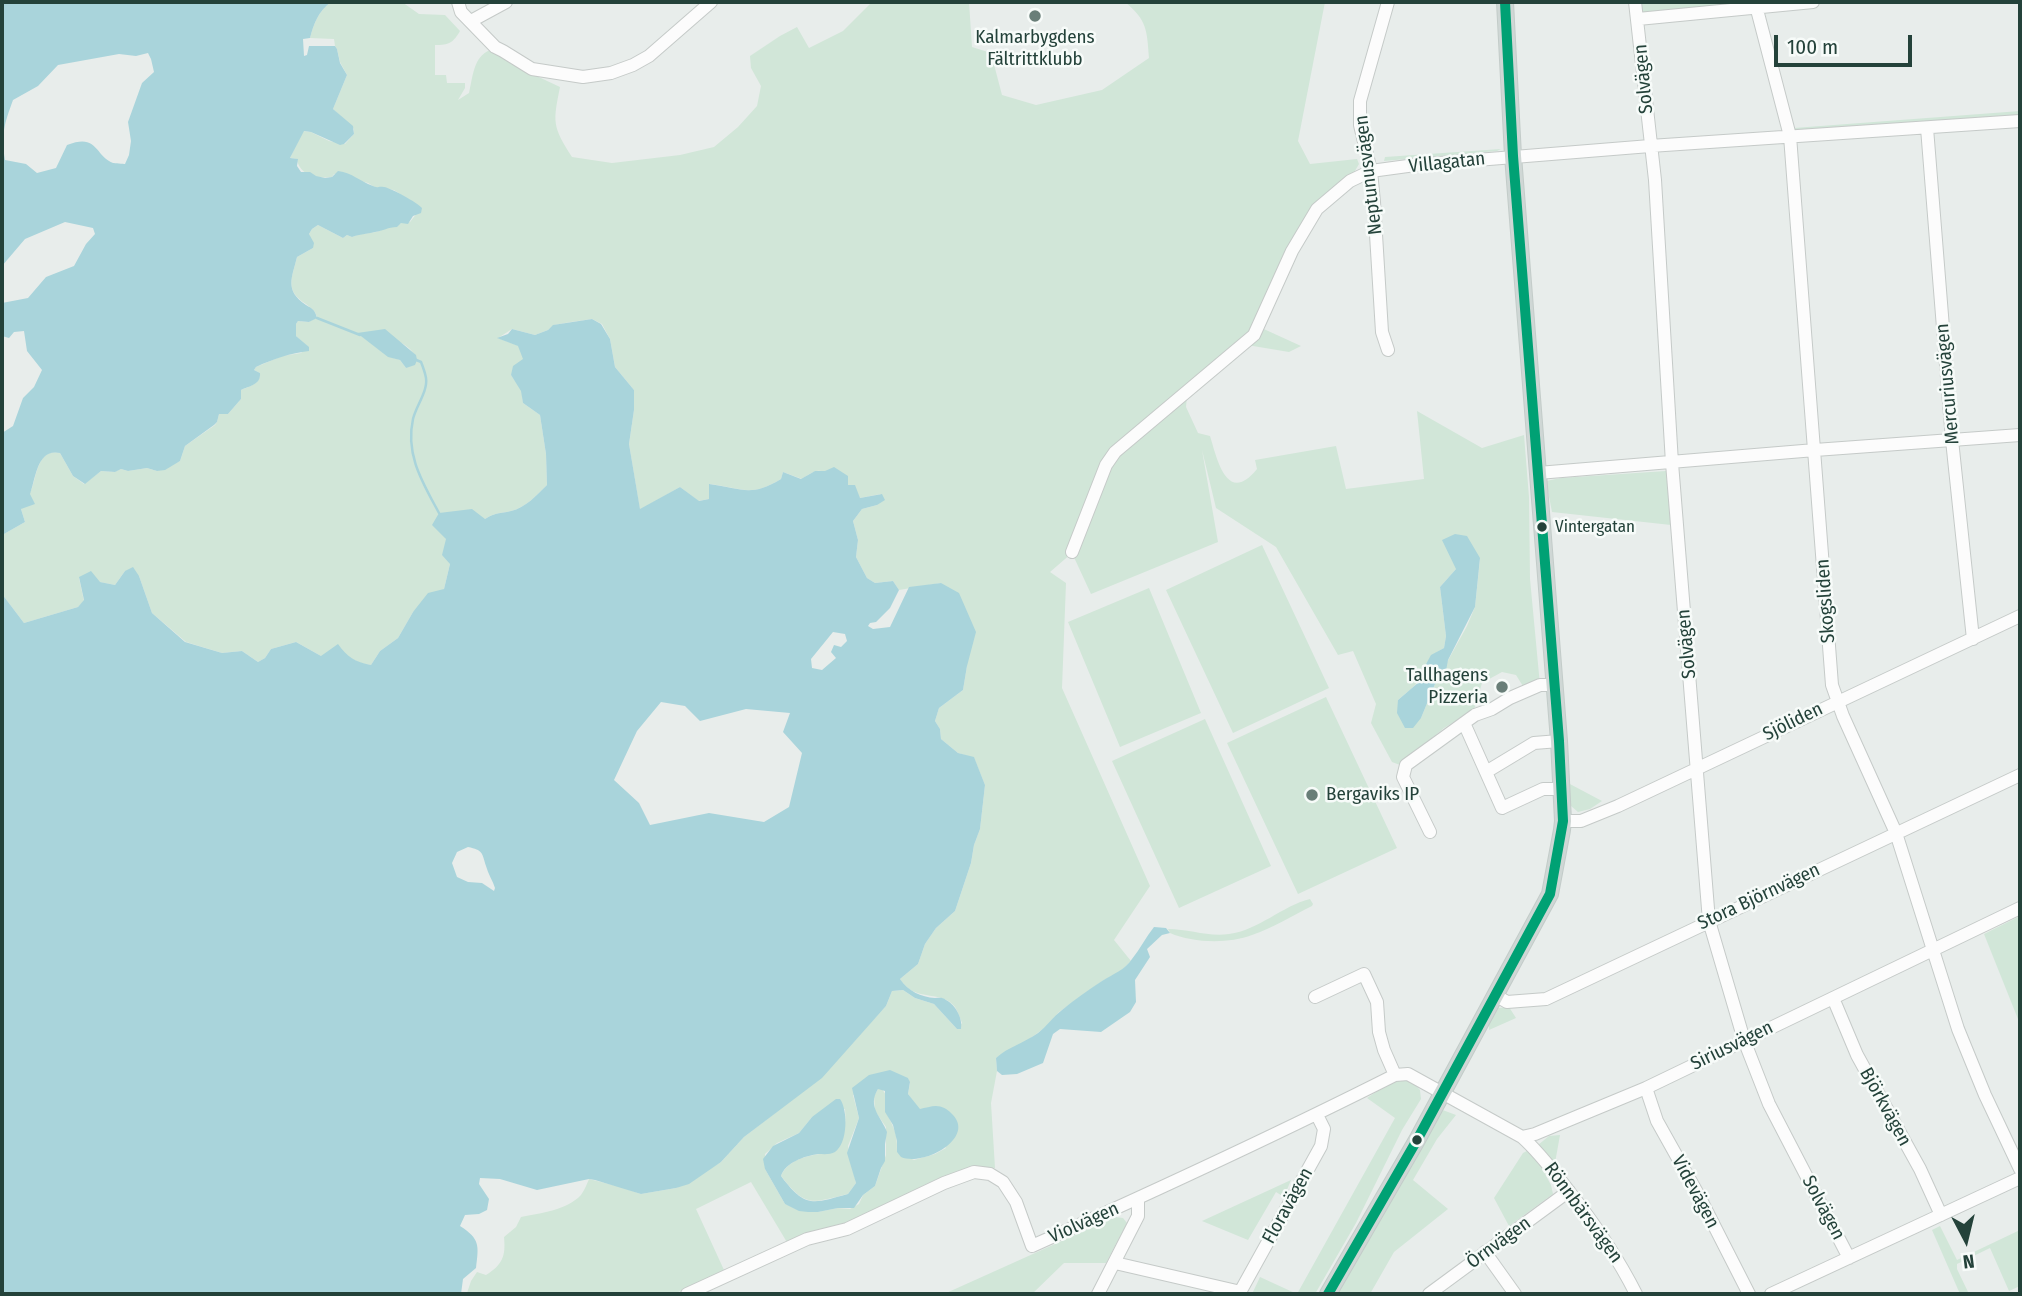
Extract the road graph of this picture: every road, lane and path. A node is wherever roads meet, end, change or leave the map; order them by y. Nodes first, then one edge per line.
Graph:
1 (458, 2) edge
2 (506, 2) edge
3 (711, 2) edge
4 (1388, 2) edge
5 (1505, 2) edge
6 (1635, 2) edge
7 (1813, 2) edge
8 (1755, 5) edge
9 (1638, 19) junction
10 (471, 21) junction
11 (2020, 121) edge
12 (1927, 128) junction
13 (1790, 136) junction
14 (1650, 146) junction
15 (1513, 156) junction
16 (1371, 172) junction
17 (1388, 350) dead end
18 (2020, 435) edge
19 (1952, 440) junction
20 (1815, 450) junction
21 (1672, 463) junction
22 (1538, 473) junction
23 (1072, 552) dead end
24 (2020, 616) edge
25 (1973, 639) junction
26 (1554, 685) junction
27 (1837, 701) junction
28 (1464, 723) junction
29 (1559, 741) junction
30 (1698, 768) junction
31 (1486, 772) junction
32 (2020, 775) edge
33 (1562, 789) junction
34 (1563, 821) junction
35 (1430, 832) dead end
36 (1896, 833) junction
37 (2020, 908) edge
38 (1709, 921) junction
39 (1932, 951) junction
40 (1495, 995) junction
41 (1315, 997) dead end
42 (1833, 998) junction
43 (1744, 1040) junction
44 (1395, 1075) junction
45 (1646, 1088) junction
46 (1442, 1093) junction
47 (1317, 1115) junction
48 (1522, 1137) junction
49 (2020, 1169) edge
50 (2020, 1178) edge
51 (1569, 1191) junction
52 (1138, 1199) junction
53 (1941, 1215) junction
54 (1485, 1252) junction
55 (1849, 1258) junction
56 (1115, 1264) junction
57 (1240, 1293) edge
58 (688, 1294) edge
59 (1098, 1294) edge
60 (1328, 1294) edge
61 (1429, 1294) edge
62 (1516, 1294) edge
63 (1636, 1294) edge
64 (1749, 1294) edge
65 (1771, 1294) edge

1 - 10 street
2 - 10 street
3 - 10 street
4 - 16 street, Neptunusvägen
5 - 15 main road
6 - 9 street, Solvägen
7 - 8 street
8 - 9 street
8 - 13 street, Skogsliden
9 - 14 street, Solvägen
11 - 12 street, Villagatan
12 - 13 street, Villagatan
12 - 19 street, Mercuriusvägen
13 - 14 street, Villagatan
13 - 20 street, Skogsliden
14 - 15 street, Villagatan
14 - 21 street, Solvägen
15 - 16 street, Villagatan
15 - 22 main road
16 - 17 street, Neptunusvägen
16 - 23 street, Villagatan
18 - 19 street
19 - 20 street
19 - 25 street, Mercuriusvägen
20 - 21 street
20 - 27 street, Skogsliden
21 - 22 street
21 - 30 street, Solvägen
22 - 26 main road
24 - 25 street, Sjöliden
25 - 27 street, Sjöliden
26 - 28 street
26 - 29 main road
27 - 30 street, Sjöliden
27 - 36 street, Skogsliden
28 - 31 street
28 - 35 street
29 - 31 street
29 - 33 main road
30 - 34 street, Sjöliden
30 - 38 street, Solvägen
31 - 33 street
32 - 36 street, Stora Björnvägen
33 - 34 main road
34 - 40 main road
36 - 38 street, Stora Björnvägen
36 - 39 street, Skogsliden
37 - 39 street, Siriusvägen
38 - 40 street, Stora Björnvägen
38 - 43 street, Solvägen
39 - 42 street, Siriusvägen
39 - 49 street, Skogsliden
40 - 46 main road
41 - 44 street
42 - 43 street, Siriusvägen
42 - 53 street, Björkvägen
43 - 45 street, Siriusvägen
43 - 55 street, Solvägen
44 - 46 street
44 - 47 street, Violvägen
45 - 48 street, Siriusvägen
45 - 64 street, Videvägen
46 - 48 street
46 - 60 main road
47 - 52 street, Violvägen
47 - 57 street, Floravägen
48 - 51 street, Rönnbärsvägen
50 - 53 street
51 - 54 street, Örnvägen
51 - 63 street, Rönnbärsvägen
52 - 56 street
52 - 58 street, Violvägen
53 - 55 street
54 - 61 street, Örnvägen
54 - 62 street
55 - 65 street
56 - 57 street
56 - 59 street

